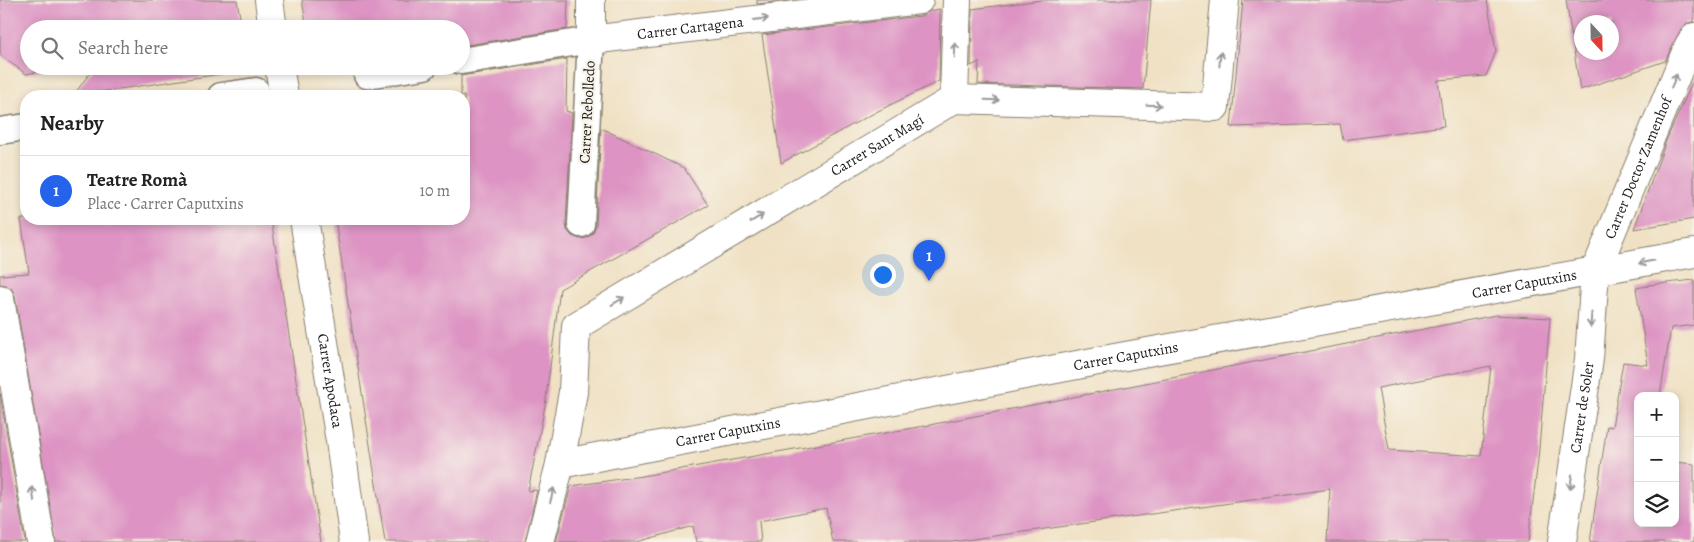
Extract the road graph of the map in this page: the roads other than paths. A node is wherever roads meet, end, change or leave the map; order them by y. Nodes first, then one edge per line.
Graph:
1 (269, 0) edge
2 (592, 0) edge
3 (919, 0) edge
4 (957, 0) edge
5 (1225, 0) edge
6 (272, 20) edge
7 (1694, 37) edge
8 (591, 40) junction
9 (470, 59) edge
10 (276, 85) edge
11 (251, 90) edge
12 (954, 99) junction
13 (20, 128) edge
14 (0, 131) edge
15 (581, 224) dead end
16 (305, 225) edge
17 (1694, 253) edge
18 (1594, 272) junction
19 (0, 299) edge
20 (560, 464) junction
21 (41, 542) edge
22 (354, 542) edge
23 (540, 542) edge
24 (1562, 542) edge

1 - 6 street
2 - 8 street, Carrer Rebolledo
8 -> 3 street, Carrer Cartagena
12 -> 4 street
12 -> 5 street
18 -> 7 street, Carrer Doctor Zamenhof
8 - 9 street, Carrer Cartagena
8 - 15 street, Carrer Rebolledo
10 - 11 street
20 -> 12 street, Carrer Sant Magí
13 - 14 street
16 - 22 street, Carrer Apodaca
17 -> 18 street, Carrer Caputxins
18 - 20 street, Carrer Caputxins
18 -> 24 street, Carrer de Soler
21 -> 19 street
23 -> 20 street

